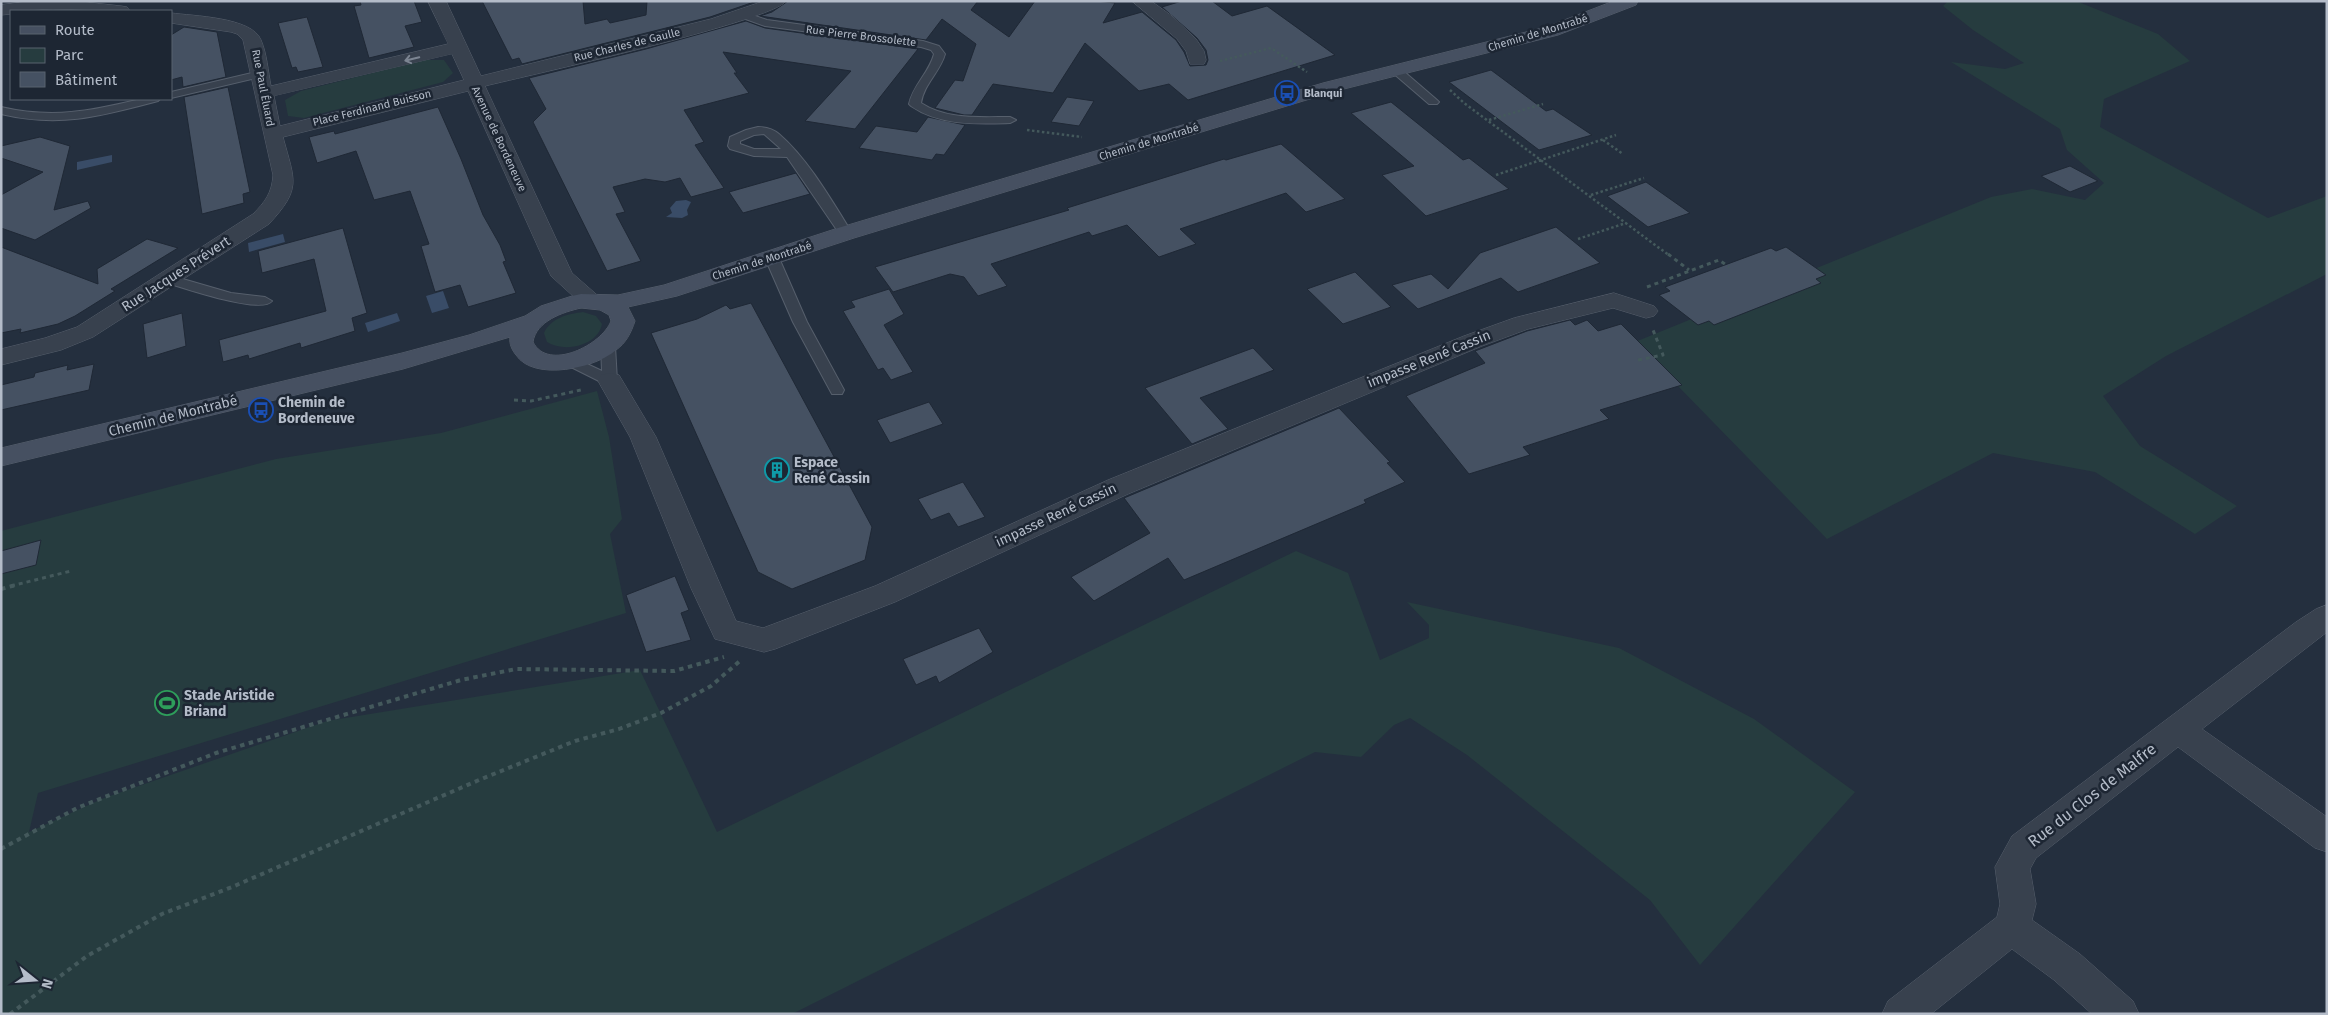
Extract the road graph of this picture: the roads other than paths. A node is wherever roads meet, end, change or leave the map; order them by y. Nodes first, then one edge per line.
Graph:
1 (437, 1) edge
2 (778, 1) edge
3 (1140, 1) edge
4 (1630, 1) edge
5 (97, 4) edge
6 (1, 10) edge
7 (118, 10) edge
8 (744, 15) junction
9 (172, 18) edge
10 (459, 47) junction
11 (1197, 60) road end
12 (1398, 71) junction
13 (260, 74) junction
14 (473, 83) junction
15 (264, 93) junction
16 (172, 95) edge
17 (149, 100) edge
18 (1433, 102) dead end
19 (1, 110) edge
20 (1010, 120) road end
21 (272, 134) junction
22 (790, 153) dead end
23 (846, 233) junction
24 (772, 258) junction
25 (562, 276) junction
26 (169, 278) junction
27 (669, 291) junction
28 (265, 301) dead end
29 (597, 302) junction
30 (1646, 311) dead end
31 (541, 315) junction
32 (615, 337) junction
33 (526, 351) junction
34 (1, 357) edge
35 (403, 361) junction
36 (570, 361) junction
37 (610, 381) junction
38 (837, 390) dead end
39 (1, 457) edge
40 (2327, 617) edge
41 (2178, 728) junction
42 (2327, 837) edge
43 (2012, 926) junction
44 (1901, 1014) edge
45 (2120, 1014) edge

1 - 10 street, Avenue de Bordeneuve
2 - 8 street, Rue Charles de Gaulle
3 - 11 street
4 - 12 street, Chemin de Montrabé
5 - 6 street
5 - 7 street
8 - 14 street, Rue Charles de Gaulle
8 - 20 lane, Rue Pierre Brossolette
9 - 13 street, Rue Paul Éluard
10 - 14 street, Avenue de Bordeneuve
10 -> 15 street
12 - 18 lane
12 - 23 street, Chemin de Montrabé
13 - 15 street, Rue Paul Éluard
13 - 16 lane
14 - 21 street, Place Ferdinand Buisson
14 - 25 street, Avenue de Bordeneuve
15 - 21 street, Rue Paul Éluard
17 - 19 lane
21 - 26 street, Rue Jacques Prévert
22 - 23 lane
23 - 24 street, Chemin de Montrabé
24 - 27 street, Chemin de Montrabé
24 - 38 lane
25 - 29 street, Avenue de Bordeneuve
25 - 31 street
26 - 28 lane
26 - 34 street, Rue Jacques Prévert
27 - 29 street, Chemin de Montrabé
27 - 32 street, Chemin de Montrabé
29 - 31 street, Chemin de Montrabé
29 - 32 street
30 - 37 street, impasse René Cassin
31 - 33 street
31 - 35 street, Chemin de Montrabé
32 - 36 street, Chemin de Montrabé
32 - 37 lane
33 - 35 street, Chemin de Montrabé
33 - 36 street, Chemin de Montrabé
35 - 39 street, Chemin de Montrabé
36 - 37 lane
40 - 41 street, Rue du Clos de Malfre
41 - 42 street
41 - 43 street, Rue du Clos de Malfre
43 - 44 street
43 - 45 street

